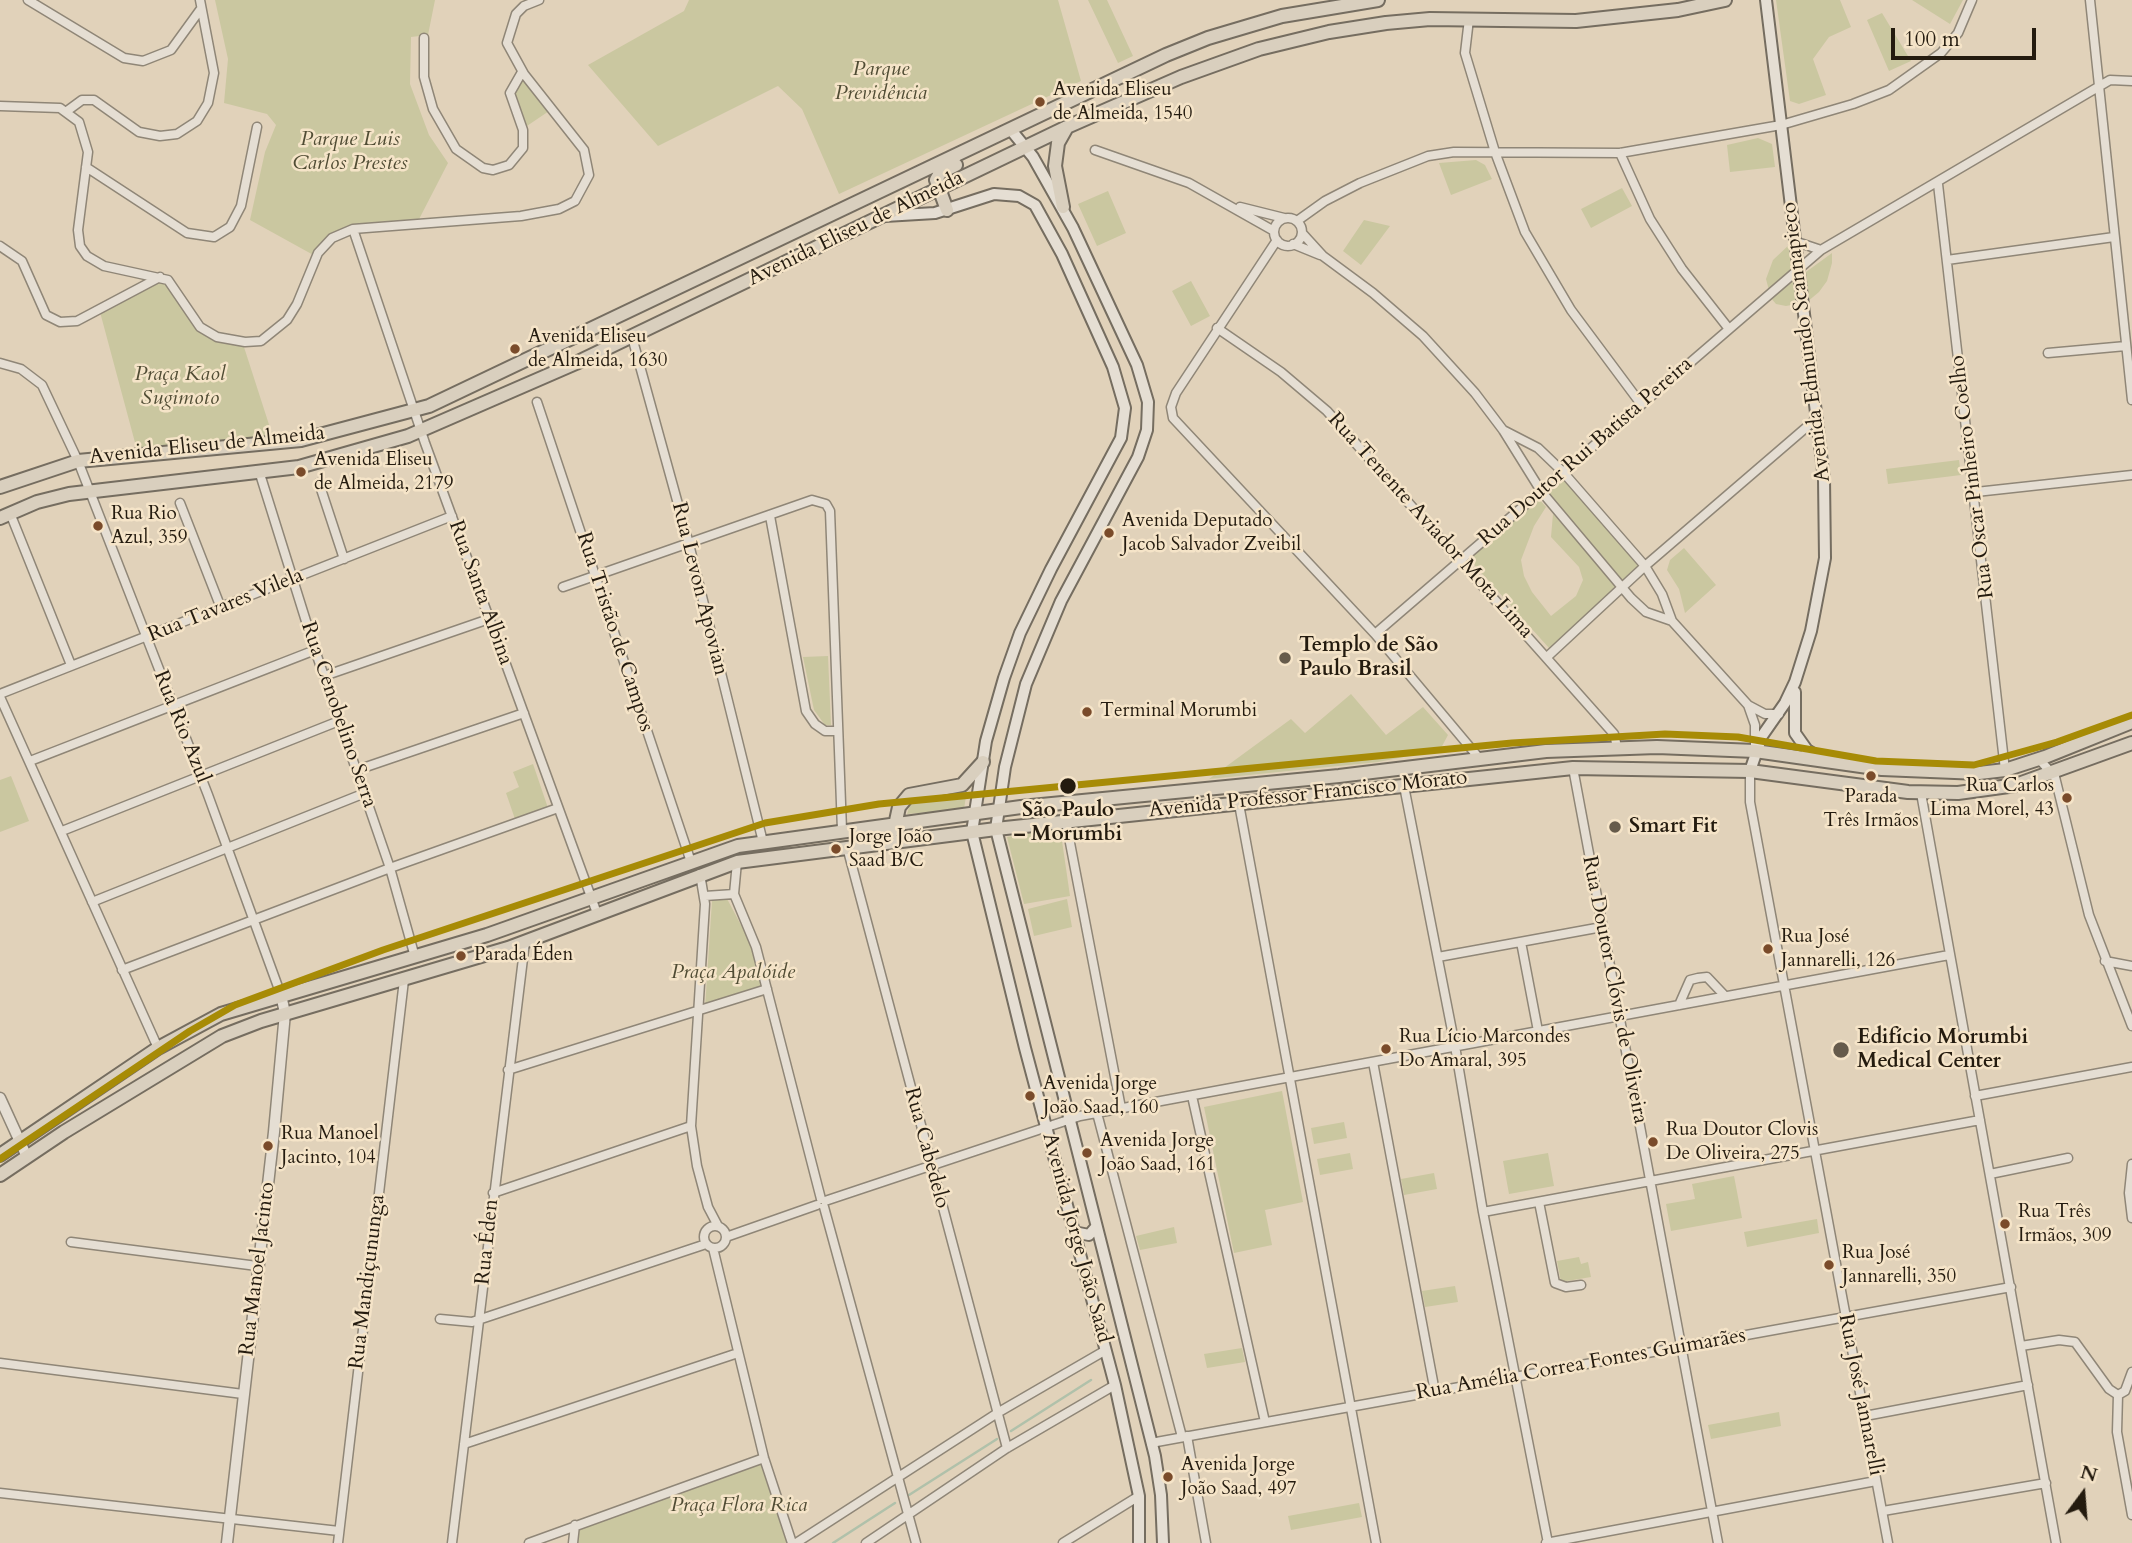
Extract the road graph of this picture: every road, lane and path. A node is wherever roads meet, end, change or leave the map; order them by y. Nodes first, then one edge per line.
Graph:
1 (28, 0) edge
2 (200, 0) edge
3 (540, 0) edge
4 (1378, 0) edge
5 (1726, 0) edge
6 (1766, 0) edge
7 (1972, 0) edge
8 (2090, 0) edge
9 (200, 10) junction
10 (1469, 19) junction
11 (424, 38) dead end
12 (522, 72) junction
13 (2132, 81) edge
14 (2100, 86) junction
15 (0, 106) edge
16 (68, 111) junction
17 (1781, 125) junction
18 (257, 127) dead end
19 (1067, 127) junction
20 (1011, 130) junction
21 (1025, 148) junction
22 (969, 150) junction
23 (1095, 150) dead end
24 (1495, 152) junction
25 (1620, 153) junction
26 (86, 167) junction
27 (1938, 184) junction
28 (938, 191) junction
29 (1230, 204) junction
30 (1063, 207) junction
31 (947, 211) junction
32 (885, 216) junction
33 (1284, 218) junction
34 (1297, 222) junction
35 (353, 229) junction
36 (1302, 233) junction
37 (1276, 236) junction
38 (2114, 237) junction
39 (1794, 241) junction
40 (1293, 244) junction
41 (0, 246) edge
42 (1821, 250) junction
43 (1323, 256) junction
44 (1947, 260) junction
45 (1797, 269) junction
46 (160, 277) junction
47 (1217, 328) junction
48 (1728, 329) junction
49 (632, 337) junction
50 (2126, 346) junction
51 (2048, 354) dead end
52 (0, 363) edge
53 (2132, 401) edge
54 (537, 402) dead end
55 (1641, 404) junction
56 (413, 409) junction
57 (1816, 419) junction
58 (1503, 430) junction
59 (421, 431) junction
60 (78, 461) junction
61 (1563, 472) junction
62 (260, 474) junction
63 (2132, 475) edge
64 (319, 483) dead end
65 (0, 487) edge
66 (89, 491) junction
67 (1541, 491) junction
68 (1976, 492) junction
69 (180, 503) dead end
70 (5, 516) edge
71 (452, 516) junction
72 (770, 516) junction
73 (689, 544) junction
74 (344, 559) junction
75 (1461, 559) junction
76 (1645, 566) junction
77 (596, 576) junction
78 (293, 579) junction
79 (563, 587) dead end
80 (1623, 587) junction
81 (221, 608) junction
82 (489, 619) junction
83 (1672, 621) junction
84 (1376, 634) junction
85 (146, 638) junction
86 (315, 650) junction
87 (1547, 657) junction
88 (71, 665) junction
89 (324, 676) junction
90 (1004, 678) junction
91 (1795, 682) junction
92 (1026, 684) junction
93 (0, 695) edge
94 (1748, 705) junction
95 (172, 706) junction
96 (524, 713) junction
97 (1779, 714) junction
98 (339, 721) junction
99 (2132, 722) edge
100 (837, 731) junction
101 (2132, 743) edge
102 (1617, 747) junction
103 (1755, 751) junction
104 (1479, 758) junction
105 (2039, 758) junction
106 (1821, 759) junction
107 (30, 761) junction
108 (983, 762) junction
109 (1573, 768) junction
110 (357, 770) junction
111 (2005, 770) junction
112 (1750, 771) junction
113 (2053, 773) junction
114 (200, 775) junction
115 (1404, 786) junction
116 (365, 793) junction
117 (1921, 793) junction
118 (1239, 804) junction
119 (558, 808) junction
120 (997, 810) junction
121 (974, 813) junction
122 (1066, 822) junction
123 (894, 824) junction
124 (996, 829) junction
125 (842, 830) junction
126 (62, 831) junction
127 (972, 832) junction
128 (896, 841) junction
129 (763, 842) junction
130 (847, 847) junction
131 (228, 850) junction
132 (691, 862) junction
133 (737, 862) junction
134 (390, 868) junction
135 (700, 874) junction
136 (734, 894) junction
137 (705, 896) junction
138 (591, 900) junction
139 (92, 902) junction
140 (598, 916) junction
141 (253, 919) junction
142 (1602, 927) junction
143 (525, 942) junction
144 (1521, 942) junction
145 (1949, 955) junction
146 (415, 957) junction
147 (1438, 957) junction
148 (2105, 961) junction
149 (2132, 968) edge
150 (122, 970) junction
151 (2112, 977) junction
152 (404, 980) junction
153 (1784, 985) junction
154 (767, 989) junction
155 (281, 995) junction
156 (1725, 996) junction
157 (1679, 1005) junction
158 (698, 1009) junction
159 (285, 1013) junction
160 (1618, 1016) junction
161 (2132, 1026) edge
162 (1538, 1031) junction
163 (1455, 1046) junction
164 (158, 1048) junction
165 (1373, 1062) junction
166 (2132, 1067) edge
167 (508, 1070) junction
168 (1292, 1077) junction
169 (1192, 1096) junction
170 (1975, 1097) junction
171 (0, 1098) edge
172 (1121, 1108) junction
173 (1097, 1113) junction
174 (1069, 1119) junction
175 (1980, 1120) junction
176 (691, 1126) junction
177 (1045, 1127) junction
178 (20, 1142) junction
179 (1816, 1150) junction
180 (0, 1154) edge
181 (27, 1157) junction
182 (2068, 1158) dead end
183 (2132, 1164) edge
184 (930, 1166) junction
185 (1990, 1174) junction
186 (0, 1175) edge
187 (1650, 1181) junction
188 (493, 1193) junction
189 (1539, 1202) junction
190 (821, 1203) junction
191 (708, 1207) junction
192 (1483, 1212) junction
193 (2132, 1218) edge
194 (1096, 1227) junction
195 (708, 1228) junction
196 (723, 1231) junction
197 (1074, 1232) junction
198 (71, 1242) dead end
199 (711, 1244) junction
200 (1101, 1245) junction
201 (1079, 1252) junction
202 (257, 1266) junction
203 (1581, 1285) dead end
204 (2011, 1287) junction
205 (1846, 1317) junction
206 (480, 1318) junction
207 (440, 1319) dead end
208 (2021, 1346) junction
209 (1680, 1347) junction
210 (1106, 1350) junction
211 (738, 1353) junction
212 (0, 1363) edge
213 (2132, 1372) edge
214 (1517, 1377) junction
215 (1115, 1385) junction
216 (2028, 1385) junction
217 (1435, 1392) junction
218 (243, 1394) junction
219 (2118, 1395) junction
220 (1353, 1406) junction
221 (999, 1412) junction
222 (1865, 1416) junction
223 (1265, 1422) junction
224 (1185, 1437) junction
225 (1151, 1443) junction
226 (464, 1444) junction
227 (1007, 1448) junction
228 (764, 1458) junction
229 (896, 1478) junction
230 (1876, 1480) junction
231 (2046, 1483) junction
232 (0, 1493) edge
233 (1139, 1496) junction
234 (1712, 1511) junction
235 (1882, 1511) junction
236 (2132, 1515) edge
237 (907, 1516) junction
238 (229, 1518) junction
239 (575, 1525) junction
240 (339, 1531) junction
241 (227, 1543) edge
242 (338, 1543) edge
243 (452, 1543) edge
244 (529, 1543) edge
245 (573, 1543) edge
246 (794, 1543) edge
247 (866, 1543) edge
248 (916, 1543) edge
249 (1063, 1543) edge
250 (1139, 1543) edge
251 (1163, 1543) edge
252 (1206, 1543) edge
253 (1376, 1543) edge
254 (1547, 1543) edge
255 (1718, 1543) edge
256 (1888, 1543) edge
257 (2056, 1543) edge

1 - 9 street
2 - 9 street
3 - 12 street
4 - 20 main road, Avenida Eliseu de Almeida
5 - 10 main road, Avenida Eliseu de Almeida
6 - 17 main road, Avenida Edmundo Scannapieco
7 - 17 street
8 - 14 street
9 - 16 street
10 - 19 main road, Avenida Eliseu de Almeida
10 - 24 street
11 - 12 street
12 - 35 street
13 - 14 street
14 - 27 street, Rua Doutor Rui Batista Pereira
14 - 38 street
15 - 16 street
16 - 26 street
17 - 25 street
17 - 39 main road, Avenida Edmundo Scannapieco
18 - 26 street
19 - 21 main road, Avenida Eliseu de Almeida
19 - 30 main road
20 - 21 main road
20 - 22 main road, Avenida Eliseu de Almeida
21 - 28 main road, Avenida Eliseu de Almeida
21 - 30 main road
22 - 28 main road
22 - 56 main road, Avenida Eliseu de Almeida
23 - 29 street
24 - 25 street
24 - 34 street
24 - 55 street
25 - 48 street
26 - 46 street
27 - 42 street, Rua Doutor Rui Batista Pereira
27 - 44 street, Rua Oscar Pinheiro Coelho
28 - 31 main road
28 - 32 main road, Avenida Eliseu de Almeida
29 - 33 street
29 - 37 street
30 - 92 main road
31 - 32 main road
31 - 90 main road
32 - 49 main road, Avenida Eliseu de Almeida
33 - 34 street
33 - 37 street
34 - 36 street
35 - 46 street
35 - 56 street, Rua Santa Albina
36 - 40 street
36 - 43 street
37 - 40 street
37 - 47 street
38 - 44 street
38 - 50 street
39 - 42 street
39 - 45 main road, Avenida Edmundo Scannapieco
40 - 43 street
41 - 46 street
42 - 45 street, Rua Doutor Rui Batista Pereira
43 - 58 street
44 - 68 street, Rua Oscar Pinheiro Coelho
45 - 48 street, Rua Doutor Rui Batista Pereira
45 - 57 main road, Avenida Edmundo Scannapieco
47 - 75 street, Rua Tenente Aviador Mota Lima
47 - 84 street
48 - 55 street, Rua Doutor Rui Batista Pereira
49 - 59 main road, Avenida Eliseu de Almeida
49 - 73 street, Rua Levon Apovian
50 - 51 street
50 - 53 street
52 - 60 street, Rua Rio Azul
54 - 77 street, Rua Tristão de Campos
55 - 61 street, Rua Doutor Rui Batista Pereira
56 - 59 street, Rua Santa Albina
56 - 60 main road, Avenida Eliseu de Almeida
57 - 76 street
57 - 91 main road, Avenida Edmundo Scannapieco
58 - 61 street
58 - 67 street
59 - 62 main road, Avenida Eliseu de Almeida
59 - 71 street, Rua Santa Albina
60 - 65 main road, Avenida Eliseu de Almeida
60 - 66 street, Rua Rio Azul
61 - 67 street, Rua Doutor Rui Batista Pereira
61 - 76 street
62 - 66 main road, Avenida Eliseu de Almeida
62 - 78 street, Rua Cenobelino Serra
63 - 68 street
64 - 74 street
66 - 70 main road, Avenida Eliseu de Almeida
66 - 85 street, Rua Rio Azul
67 - 75 street, Rua Doutor Rui Batista Pereira
67 - 80 street
68 - 111 street, Rua Oscar Pinheiro Coelho
69 - 81 street
70 - 88 street
71 - 74 street, Rua Tavares Vilela
71 - 82 street, Rua Santa Albina
72 - 73 street
72 - 100 street
72 - 100 street
73 - 77 street
73 - 129 street, Rua Levon Apovian
74 - 78 street, Rua Tavares Vilela
75 - 84 street, Rua Doutor Rui Batista Pereira
75 - 87 street, Rua Tenente Aviador Mota Lima
76 - 80 street
76 - 83 street
77 - 79 street
77 - 132 street, Rua Tristão de Campos
78 - 81 street, Rua Tavares Vilela
78 - 86 street, Rua Cenobelino Serra
80 - 83 street
80 - 87 street
81 - 85 street, Rua Tavares Vilela
82 - 89 street
82 - 96 street, Rua Santa Albina
83 - 94 street
84 - 104 street
85 - 88 street, Rua Tavares Vilela
85 - 95 street, Rua Rio Azul
86 - 89 street, Rua Cenobelino Serra
86 - 95 street
87 - 102 street, Rua Tenente Aviador Mota Lima
88 - 93 street, Rua Tavares Vilela
89 - 98 street, Rua Cenobelino Serra
90 - 92 main road
90 - 108 main road
91 - 97 main road, Avenida Edmundo Scannapieco
91 - 106 main road, Avenida Edmundo Scannapieco
92 - 120 main road
93 - 107 street
94 - 97 street
94 - 103 street
95 - 107 street
95 - 114 street, Rua Rio Azul
96 - 110 street
96 - 119 street, Rua Santa Albina
97 - 103 main road, Avenida Edmundo Scannapieco
98 - 110 street, Rua Cenobelino Serra
98 - 114 street
99 - 105 main road, Avenida Professor Francisco Morato
100 - 125 street
101 - 113 main road, Avenida Professor Francisco Morato
102 - 103 main road, Avenida Professor Francisco Morato
102 - 104 main road, Avenida Professor Francisco Morato
103 - 106 main road, Avenida Professor Francisco Morato
103 - 112 main road, Rua José Jannarelli
104 - 120 main road, Avenida Professor Francisco Morato
105 - 111 main road, Avenida Professor Francisco Morato
105 - 113 street
106 - 111 main road, Avenida Professor Francisco Morato
107 - 126 street
108 - 121 main road
108 - 123 main road
109 - 112 main road, Avenida Professor Francisco Morato
109 - 115 main road, Avenida Professor Francisco Morato
109 - 142 street, Rua Doutor Clóvis de Oliveira
110 - 116 street, Rua Cenobelino Serra
112 - 117 main road, Avenida Professor Francisco Morato
112 - 153 street, Rua José Jannarelli
113 - 117 main road, Avenida Professor Francisco Morato
113 - 148 street
114 - 126 street
114 - 131 street, Rua Rio Azul
115 - 118 main road, Avenida Professor Francisco Morato
115 - 147 street
116 - 131 street
116 - 134 street, Rua Cenobelino Serra
117 - 145 street
118 - 122 main road, Avenida Professor Francisco Morato
118 - 168 street
119 - 134 street
119 - 138 street, Rua Santa Albina
120 - 121 main road, Avenida Professor Francisco Morato
120 - 124 main road
121 - 123 main road, Avenida Professor Francisco Morato
121 - 127 main road, Avenida Jorge João Saad
122 - 124 main road, Avenida Professor Francisco Morato
122 - 172 street
123 - 125 main road, Avenida Professor Francisco Morato
123 - 128 main road
124 - 127 main road, Avenida Professor Francisco Morato
124 - 174 main road, Avenida Jorge João Saad
125 - 129 main road, Avenida Professor Francisco Morato
126 - 139 street
127 - 128 main road, Avenida Professor Francisco Morato
127 - 177 main road, Avenida Jorge João Saad
128 - 130 main road, Avenida Professor Francisco Morato
129 - 132 main road, Avenida Professor Francisco Morato
130 - 133 main road, Avenida Professor Francisco Morato
130 - 184 street, Rua Cabedelo
131 - 139 street
131 - 141 street, Rua Rio Azul
132 - 138 main road, Avenida Professor Francisco Morato
133 - 135 main road, Avenida Professor Francisco Morato
133 - 136 street
134 - 141 street
134 - 146 street, Rua Cenobelino Serra
135 - 137 street
135 - 140 main road, Avenida Professor Francisco Morato
136 - 137 street
136 - 154 street
137 - 158 street
138 - 140 street, Rua Santa Albina
138 - 146 main road, Avenida Professor Francisco Morato
139 - 150 street
140 - 143 main road, Avenida Professor Francisco Morato
141 - 150 street
141 - 155 street, Rua Rio Azul
142 - 144 street
142 - 160 street, Rua Doutor Clóvis de Oliveira
143 - 152 main road, Avenida Professor Francisco Morato
143 - 167 street, Rua Éden
144 - 147 street
144 - 162 street
145 - 153 street
145 - 170 street
146 - 155 main road, Avenida Professor Francisco Morato
147 - 163 street
148 - 149 street
148 - 151 street
149 - 151 street
150 - 164 street
151 - 161 street
152 - 159 main road, Avenida Professor Francisco Morato
152 - 240 street, Rua Mandiçununga
153 - 156 street
153 - 179 street, Rua José Jannarelli
154 - 158 street
154 - 190 street
155 - 159 street, Rua Manoel Jacinto
155 - 164 main road, Avenida Professor Francisco Morato
156 - 157 street
156 - 157 street
157 - 160 street
158 - 167 street
158 - 176 street
159 - 181 main road, Avenida Professor Francisco Morato
159 - 202 street, Rua Manoel Jacinto
160 - 162 street
160 - 187 street, Rua Doutor Clóvis de Oliveira
162 - 163 street
163 - 165 street
163 - 192 street
164 - 178 main road, Avenida Professor Francisco Morato
165 - 168 street
165 - 217 street
166 - 170 street
167 - 188 street, Rua Éden
168 - 169 street
168 - 220 street
169 - 172 street
169 - 223 street
170 - 175 street
171 - 178 street
172 - 173 street
173 - 174 street
173 - 224 street
174 - 177 street
174 - 194 main road, Avenida Jorge João Saad
175 - 179 street
175 - 185 street
176 - 188 street
176 - 191 street
177 - 184 street
177 - 197 main road, Avenida Jorge João Saad
178 - 180 main road, Avenida Professor Francisco Morato
178 - 181 street
179 - 187 street
179 - 205 street, Rua José Jannarelli
181 - 186 main road, Avenida Professor Francisco Morato
182 - 185 street
183 - 193 street
184 - 190 street
184 - 221 street, Rua Cabedelo
185 - 204 street
187 - 189 street
187 - 209 street, Rua Doutor Clóvis de Oliveira
188 - 206 street, Rua Éden
189 - 192 street
189 - 203 street
190 - 196 street
190 - 229 street
191 - 195 street
191 - 196 street
192 - 214 street
194 - 197 main road
194 - 200 main road, Avenida Jorge João Saad
195 - 196 street
195 - 199 street
196 - 199 street
197 - 201 main road, Avenida Jorge João Saad
198 - 202 street
199 - 206 street
199 - 211 street
200 - 201 main road
200 - 225 main road, Avenida Jorge João Saad
201 - 210 main road, Avenida Jorge João Saad
202 - 218 street, Rua Manoel Jacinto
204 - 205 street, Rua Amélia Correa Fontes Guimarães
204 - 208 street
205 - 209 street, Rua Amélia Correa Fontes Guimarães
205 - 222 street, Rua José Jannarelli
206 - 207 street
206 - 226 street, Rua Éden
208 - 216 street
208 - 219 street
209 - 214 street, Rua Amélia Correa Fontes Guimarães
209 - 234 street, Rua Doutor Clóvis de Oliveira
210 - 215 main road, Avenida Jorge João Saad
210 - 221 street
211 - 226 street
211 - 228 street
212 - 218 street
213 - 219 street
214 - 217 street, Rua Amélia Correa Fontes Guimarães
214 - 254 street
215 - 227 street
215 - 233 main road, Avenida Jorge João Saad
216 - 222 street
216 - 231 street
217 - 220 street, Rua Amélia Correa Fontes Guimarães
218 - 238 street, Rua Manoel Jacinto
219 - 236 street
220 - 223 street, Rua Amélia Correa Fontes Guimarães
220 - 253 street
221 - 227 street, Rua Cabedelo
221 - 229 street
222 - 230 street, Rua José Jannarelli
223 - 224 street, Rua Amélia Correa Fontes Guimarães
224 - 225 street, Rua Amélia Correa Fontes Guimarães
224 - 252 street
225 - 251 main road, Avenida Jorge João Saad
226 - 243 street, Rua Éden
227 - 237 street
228 - 239 street
228 - 246 street
229 - 237 street
229 - 246 street
230 - 234 street
230 - 235 street, Rua José Jannarelli
231 - 235 street
231 - 257 street
232 - 238 street
233 - 249 street
233 - 250 main road, Avenida Jorge João Saad
234 - 254 street
234 - 255 street, Rua Doutor Clóvis de Oliveira
235 - 256 street, Rua José Jannarelli
237 - 247 street
237 - 248 street
238 - 240 street
238 - 241 street, Rua Manoel Jacinto
239 - 244 street
239 - 245 street
240 - 242 street, Rua Mandiçununga

